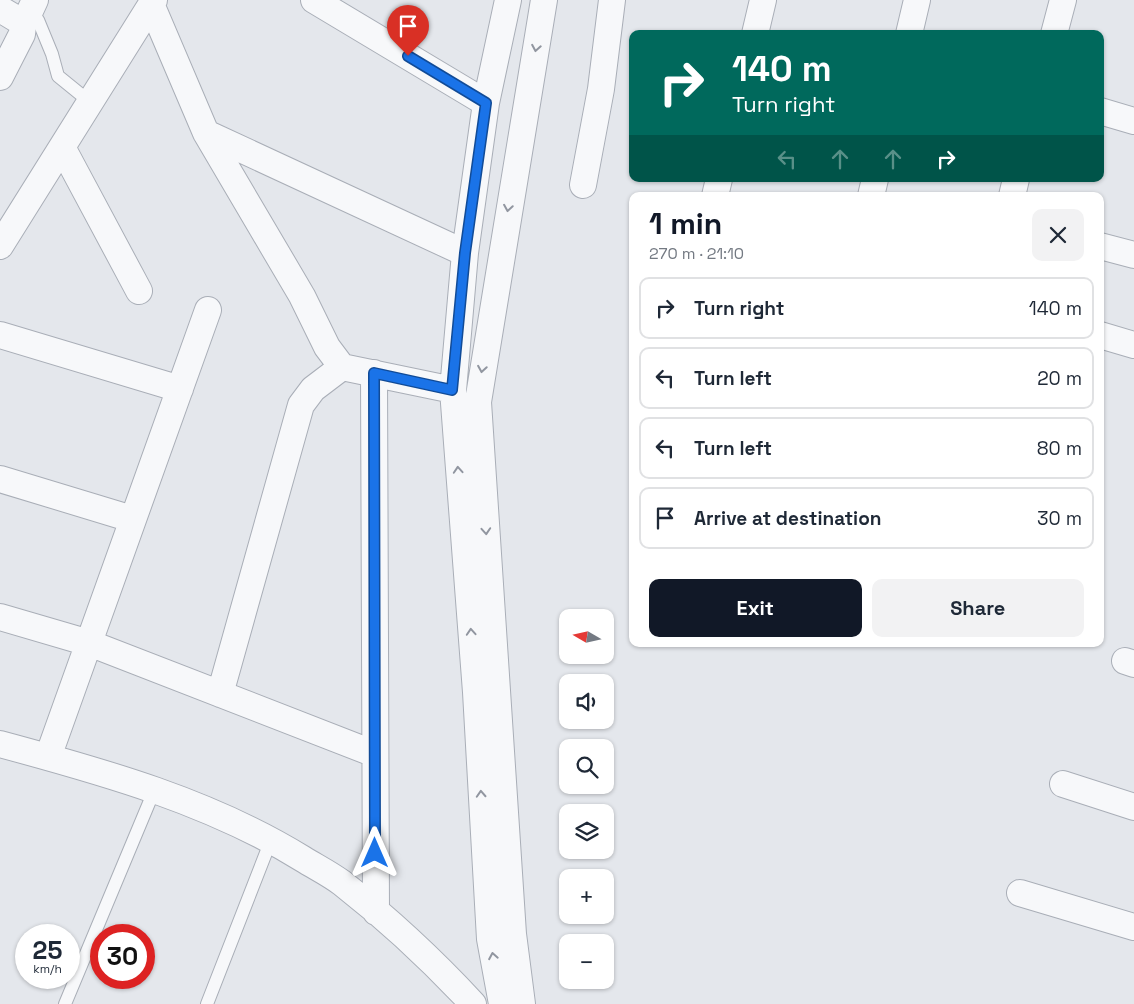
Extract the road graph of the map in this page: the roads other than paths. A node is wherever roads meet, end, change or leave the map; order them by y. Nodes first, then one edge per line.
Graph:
1 (314, 0) edge
2 (508, 0) edge
3 (544, 0) edge
4 (612, 0) edge
5 (763, 0) edge
6 (917, 0) edge
7 (1063, 0) edge
8 (153, 2) edge
9 (0, 9) edge
10 (29, 14) edge
11 (756, 30) edge
12 (910, 30) edge
13 (1055, 30) edge
14 (0, 77) edge
15 (90, 102) junction
16 (486, 103) junction
17 (1104, 112) edge
18 (1134, 121) edge
19 (206, 133) junction
20 (62, 147) junction
21 (583, 185) dead end
22 (0, 246) edge
23 (1104, 247) edge
24 (465, 253) junction
25 (1134, 255) edge
26 (139, 291) dead end
27 (208, 310) dead end
28 (0, 335) edge
29 (1104, 336) edge
30 (1134, 345) edge
31 (342, 367) junction
32 (374, 373) junction
33 (180, 389) junction
34 (452, 390) junction
35 (0, 479) edge
36 (132, 519) junction
37 (0, 616) edge
38 (89, 644) junction
39 (220, 694) junction
40 (0, 744) edge
41 (375, 754) junction
42 (48, 757) junction
43 (1063, 784) dead end
44 (154, 791) junction
45 (1134, 807) edge
46 (271, 840) junction
47 (1020, 893) dead end
48 (376, 912) junction
49 (1134, 927) edge
50 (65, 1004) edge
51 (207, 1004) edge
52 (473, 1004) edge
53 (502, 1004) edge
54 (522, 1004) edge

1 - 16 street
2 - 16 street
3 -> 54 street
4 - 21 street
5 - 11 street
6 - 12 street
7 - 13 street
8 - 15 street
8 - 19 street
9 - 10 street
10 - 14 street
10 - 15 lane
15 - 20 street
16 - 24 street
17 - 18 street
19 - 24 street
19 - 31 street
20 - 22 street
20 - 26 street
23 - 25 street
24 - 34 street
27 - 33 street
28 - 33 street
29 - 30 street
31 - 32 street
31 - 39 street
32 - 34 street
32 - 41 street
33 - 36 street
53 -> 34 street
35 - 36 street
36 - 38 street
37 - 38 street
38 - 39 street
38 - 42 street
39 - 41 street
40 - 42 street
41 - 48 street
42 - 44 street
43 - 45 street
44 - 46 street
44 - 50 lane
46 - 48 street
46 - 51 lane
47 - 49 street
48 - 52 street

